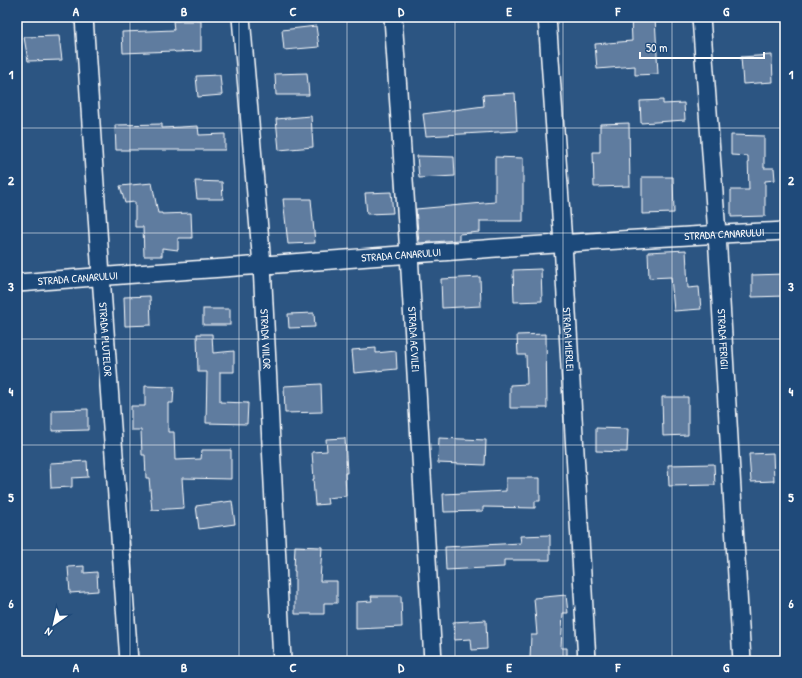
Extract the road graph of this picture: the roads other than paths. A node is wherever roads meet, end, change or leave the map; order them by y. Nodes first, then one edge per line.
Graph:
1 (84, 17) edge
2 (241, 17) edge
3 (393, 17) edge
4 (547, 17) edge
5 (702, 17) edge
6 (785, 231) edge
7 (717, 234) junction
8 (564, 243) junction
9 (409, 254) junction
10 (262, 265) junction
11 (101, 276) junction
12 (17, 283) edge
13 (129, 661) edge
14 (282, 661) edge
15 (433, 661) edge
16 (587, 661) edge
17 (742, 661) edge

1 - 11 street, STRADA PLUTELOR
2 - 10 street, STRADA VIILOR
3 - 9 street, STRADA ACVILEI
4 - 8 street, STRADA MIERLEI
5 - 7 street, STRADA FERIGII
6 - 7 street, STRADA CANARULUI
7 - 8 street, STRADA CANARULUI
7 - 17 street, STRADA FERIGII
8 - 9 street, STRADA CANARULUI
8 - 16 street, STRADA MIERLEI
9 - 10 street, STRADA CANARULUI
9 - 15 street, STRADA ACVILEI
10 - 11 street, STRADA CANARULUI
10 - 14 street, STRADA VIILOR
11 - 12 street, STRADA CANARULUI
11 - 13 street, STRADA PLUTELOR

